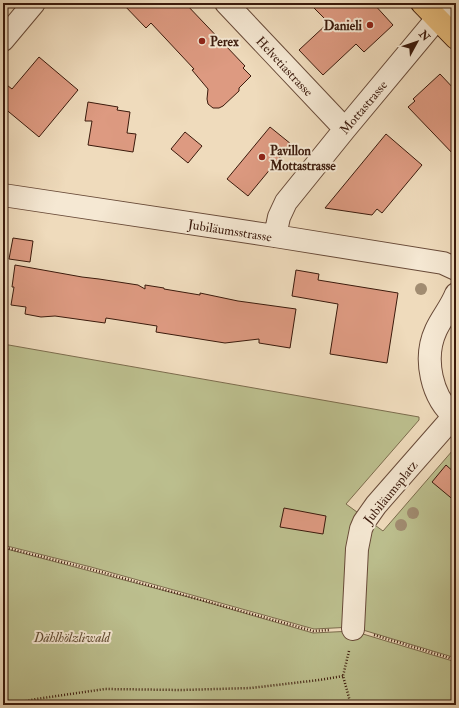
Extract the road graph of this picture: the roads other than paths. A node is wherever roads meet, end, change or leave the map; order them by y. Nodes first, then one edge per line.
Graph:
1 (34, 3) edge
2 (226, 3) edge
3 (422, 3) edge
4 (444, 11) edge
5 (456, 38) edge
6 (3, 40) edge
7 (345, 129) junction
8 (3, 195) edge
9 (275, 236) junction
10 (456, 269) edge
11 (456, 294) edge
12 (455, 417) edge
13 (353, 629) road end

1 - 6 street
2 - 7 street, Helvetiastrasse
3 - 4 main road
4 - 5 main road
4 - 7 street, Mottastrasse
7 - 9 street, Mottastrasse
8 - 9 street, Jubiläumsstrasse
9 - 10 street, Jubiläumsstrasse
11 - 12 street, Jubiläumsplatz
12 - 13 street, Jubiläumsplatz

